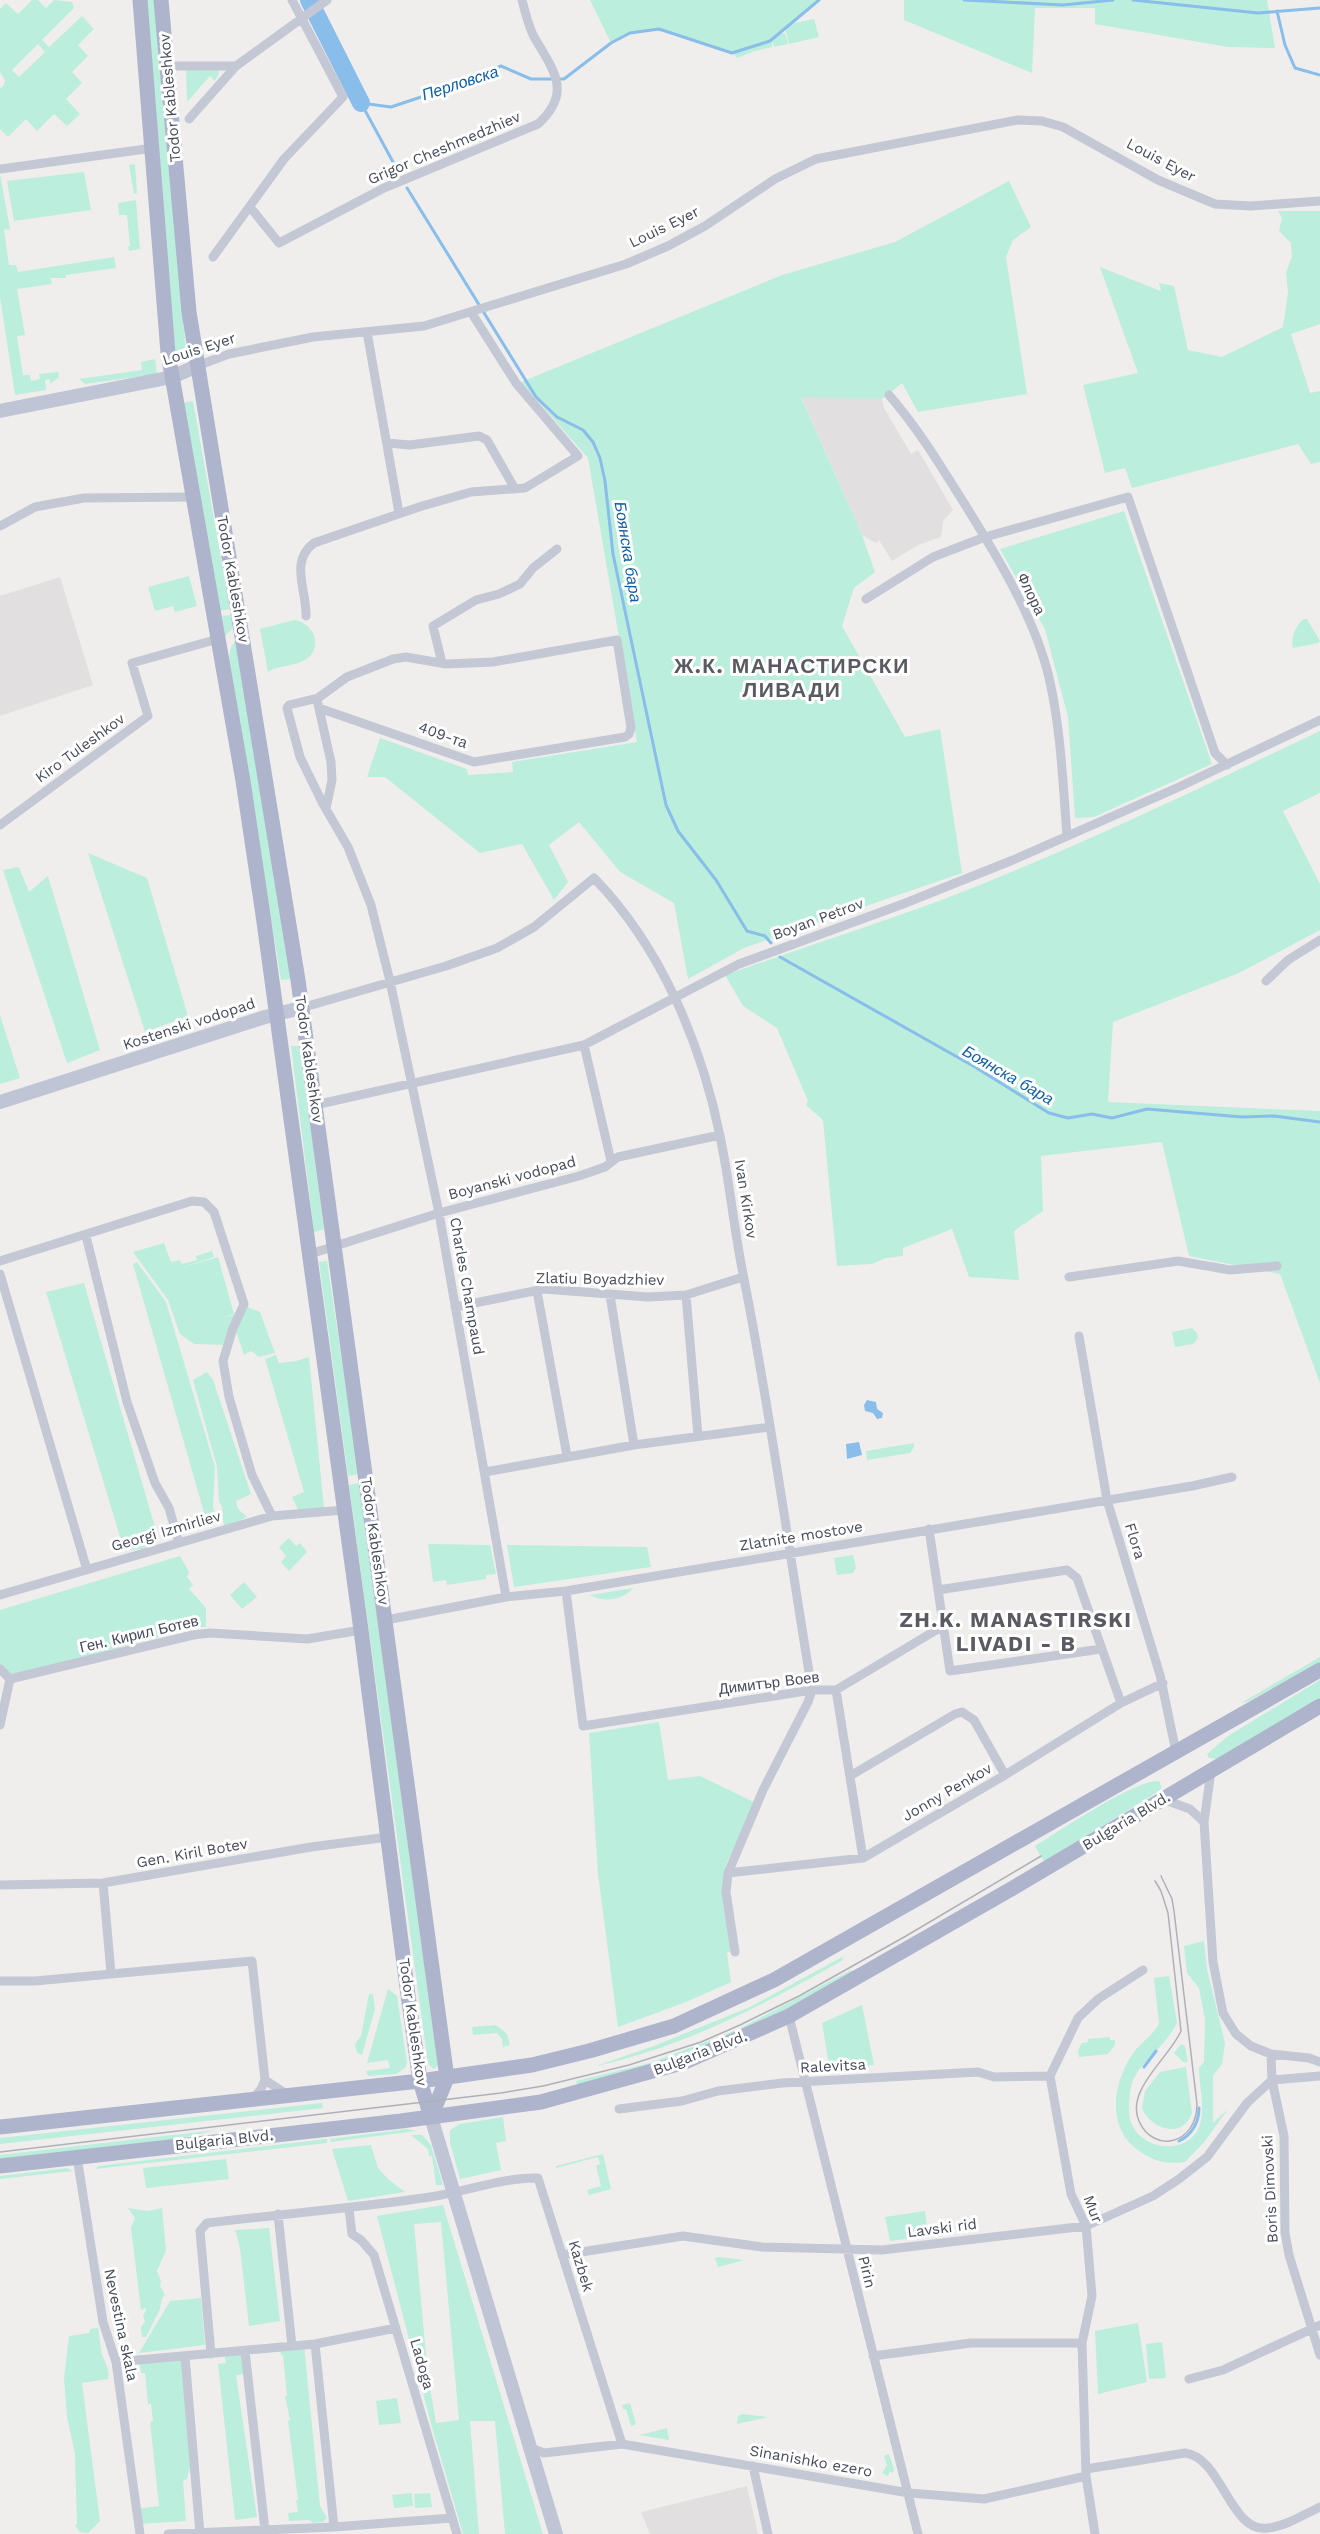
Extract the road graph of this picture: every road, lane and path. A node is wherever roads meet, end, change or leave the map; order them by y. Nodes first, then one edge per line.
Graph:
1 (140, 0) edge
2 (161, 0) edge
3 (292, 0) edge
4 (327, 0) edge
5 (522, 0) edge
6 (303, 17) junction
7 (168, 66) junction
8 (236, 66) junction
9 (189, 119) dead end
10 (153, 148) junction
11 (0, 169) edge
12 (1320, 201) edge
13 (250, 207) junction
14 (213, 257) dead end
15 (479, 310) junction
16 (367, 332) junction
17 (197, 366) junction
18 (172, 377) junction
19 (889, 395) dead end
20 (0, 411) edge
21 (387, 443) junction
22 (515, 489) junction
23 (192, 497) junction
24 (399, 513) junction
25 (0, 526) edge
26 (985, 537) junction
27 (557, 549) dead end
28 (866, 599) dead end
29 (306, 616) dead end
30 (218, 639) junction
31 (442, 663) junction
32 (318, 703) junction
33 (1320, 720) edge
34 (1227, 765) junction
35 (326, 808) junction
36 (0, 825) edge
37 (1067, 836) junction
38 (594, 878) joint
39 (1320, 940) edge
40 (390, 981) junction
41 (1266, 981) dead end
42 (674, 997) junction
43 (301, 1008) junction
44 (278, 1014) junction
45 (584, 1045) junction
46 (412, 1083) junction
47 (0, 1102) edge
48 (315, 1105) junction
49 (720, 1135) junction
50 (611, 1161) junction
51 (439, 1213) junction
52 (86, 1236) junction
53 (334, 1246) junction
54 (310, 1254) junction
55 (0, 1261) edge
56 (1277, 1266) dead end
57 (0, 1274) edge
58 (1069, 1276) dead end
59 (743, 1277) junction
60 (537, 1291) junction
61 (686, 1294) junction
62 (610, 1295) junction
63 (455, 1307) junction
64 (1079, 1336) dead end
65 (770, 1427) junction
66 (698, 1437) junction
67 (634, 1445) junction
68 (567, 1456) junction
69 (485, 1472) junction
70 (1232, 1477) dead end
71 (1107, 1500) junction
72 (344, 1510) junction
73 (272, 1516) junction
74 (929, 1529) junction
75 (179, 1543) junction
76 (788, 1553) junction
77 (87, 1570) junction
78 (938, 1590) junction
79 (566, 1591) junction
80 (1, 1592) edge
81 (506, 1597) junction
82 (386, 1620) junction
83 (943, 1626) junction
84 (362, 1630) junction
85 (1101, 1649) junction
86 (0, 1669) edge
87 (1320, 1670) edge
88 (10, 1679) junction
89 (1162, 1683) junction
90 (812, 1690) junction
91 (836, 1690) junction
92 (1121, 1703) junction
93 (1320, 1706) edge
94 (0, 1725) edge
95 (1176, 1752) junction
96 (1211, 1771) junction
97 (850, 1776) junction
98 (1005, 1776) junction
99 (1162, 1799) junction
100 (1204, 1822) junction
101 (388, 1837) junction
102 (863, 1858) junction
103 (728, 1873) junction
104 (103, 1883) junction
105 (0, 1885) edge
106 (735, 1952) dead end
107 (1143, 1970) dead end
108 (111, 1973) junction
109 (0, 1981) edge
110 (789, 2016) junction
111 (1270, 2054) junction
112 (1320, 2062) edge
113 (1050, 2076) junction
114 (1320, 2076) edge
115 (447, 2078) junction
116 (265, 2080) junction
117 (1272, 2080) junction
118 (420, 2081) junction
119 (806, 2082) junction
120 (290, 2096) junction
121 (252, 2100) junction
122 (619, 2109) dead end
123 (431, 2117) junction
124 (0, 2127) edge
125 (77, 2157) junction
126 (0, 2166) edge
127 (454, 2193) junction
128 (349, 2209) junction
129 (278, 2214) junction
130 (1086, 2226) junction
131 (846, 2250) junction
132 (562, 2255) junction
133 (1316, 2327) edge
134 (396, 2328) junction
135 (1082, 2343) junction
136 (315, 2344) junction
137 (292, 2346) junction
138 (245, 2351) junction
139 (211, 2354) junction
140 (1320, 2355) edge
141 (185, 2356) junction
142 (873, 2356) junction
143 (116, 2362) junction
144 (1189, 2379) dead end
145 (622, 2444) junction
146 (531, 2448) junction
147 (753, 2466) junction
148 (1086, 2472) junction
149 (909, 2493) junction
150 (1320, 2507) edge
151 (452, 2518) junction
152 (334, 2527) junction
153 (265, 2530) junction
154 (200, 2533) edge
155 (140, 2534) edge
156 (168, 2534) edge
157 (457, 2534) edge
158 (556, 2534) edge
159 (768, 2534) edge
160 (918, 2534) edge
161 (1095, 2534) edge

1 - 10 main road, Todor Kableshkov
2 - 7 main road, Todor Kableshkov
3 - 6 street
4 - 6 street
5 - 13 street, Grigor Cheshmedzhiev
6 - 8 street
6 - 13 street
7 - 8 street
7 - 17 main road, Todor Kableshkov
8 - 9 street
10 - 11 street
10 - 18 main road, Todor Kableshkov
12 - 15 street, Louis Eyer
13 - 14 street
15 - 16 street, Louis Eyer
15 - 22 street
16 - 17 street, Louis Eyer
16 - 21 street
17 - 18 main road, Louis Eyer
17 - 43 main road, Todor Kableshkov
18 - 20 main road, Louis Eyer
18 - 23 main road, Todor Kableshkov
19 - 26 street, Флора
21 - 22 street
21 - 24 street
22 - 24 street
23 - 25 street
23 - 30 main road, Todor Kableshkov
24 - 29 street
26 - 28 street
26 - 34 street
26 - 37 street, Флора
27 - 31 street
30 - 36 street, Kiro Tuleshkov
30 - 44 main road, Todor Kableshkov
31 - 32 street
31 - 32 street, 409-та
32 - 35 street
32 - 35 street, Charles Champaud
33 - 34 street, Boyan Petrov
34 - 37 street, Boyan Petrov
35 - 40 street, Charles Champaud
37 - 42 street, Boyan Petrov
38 - 40 street, Kostenski vodopad
38 - 42 street, Ivan Kirkov
39 - 41 street
40 - 43 street, Kostenski vodopad
40 - 46 street, Charles Champaud
42 - 45 street, Boyan Petrov
42 - 49 street, Ivan Kirkov
43 - 44 main road, Kostenski vodopad
43 - 48 main road, Todor Kableshkov
44 - 47 main road, Kostenski vodopad
44 - 54 main road, Todor Kableshkov
45 - 46 street, Boyan Petrov
45 - 50 street
46 - 48 street, Boyan Petrov
46 - 51 street, Charles Champaud
48 - 53 main road, Todor Kableshkov
49 - 50 street, Boyanski vodopad
49 - 59 street, Ivan Kirkov
50 - 51 street, Boyanski vodopad
51 - 53 street, Boyanski vodopad
51 - 63 street, Charles Champaud
52 - 55 street
52 - 73 street
52 - 75 street
53 - 54 street, Boyanski vodopad
53 - 82 main road, Todor Kableshkov
54 - 72 main road, Todor Kableshkov
56 - 58 street
57 - 77 street
59 - 61 street, Zlatiu Boyadzhiev
59 - 65 street, Ivan Kirkov
60 - 62 street, Zlatiu Boyadzhiev
60 - 63 street, Zlatiu Boyadzhiev
60 - 68 street
61 - 62 street, Zlatiu Boyadzhiev
61 - 66 street
62 - 67 street
63 - 69 street, Charles Champaud
64 - 71 street, Flora
65 - 66 street
65 - 76 street, Ivan Kirkov
66 - 67 street
67 - 68 street
68 - 69 street
69 - 81 street, Charles Champaud
70 - 71 street, Zlatnite mostove
71 - 74 street, Zlatnite mostove
71 - 89 street, Flora
72 - 73 street, Georgi Izmirliev
72 - 84 main road, Todor Kableshkov
73 - 75 street, Georgi Izmirliev
74 - 76 street, Zlatnite mostove
74 - 78 street
75 - 77 street, Georgi Izmirliev
76 - 79 street, Zlatnite mostove
76 - 90 street, Ivan Kirkov
77 - 80 street, Georgi Izmirliev
78 - 83 street
78 - 85 street
79 - 81 street, Zlatnite mostove
79 - 90 street, Димитър Воев
81 - 82 street, Zlatnite mostove
82 - 115 main road, Todor Kableshkov
83 - 85 street
83 - 91 street, Димитър Воев
84 - 88 street, Ген. Кирил Ботев
84 - 101 main road, Todor Kableshkov
85 - 92 street
86 - 88 street
87 - 95 main road
88 - 94 street
89 - 92 street, Jonny Penkov
89 - 95 street, Flora
90 - 91 street, Димитър Воев
90 - 103 street
91 - 97 street
92 - 98 street, Jonny Penkov
93 - 96 main road, Bulgaria Blvd.
95 - 115 main road
96 - 99 main road, Bulgaria Blvd.
96 - 100 street
97 - 98 street
97 - 102 street
98 - 102 street, Jonny Penkov
99 - 100 street
99 - 110 main road, Bulgaria Blvd.
100 - 111 street
101 - 104 street, Gen. Kiril Botev
101 - 118 main road, Todor Kableshkov
102 - 103 street, Jonny Penkov
103 - 106 street
104 - 105 street, Gen. Kiril Botev
104 - 108 street
107 - 113 street
108 - 109 street
108 - 116 street
110 - 119 street, Pirin
110 - 123 main road, Bulgaria Blvd.
111 - 112 street
111 - 117 street, Boris Dimovski
113 - 119 street, Ralevitsa
113 - 130 street, Mur
114 - 117 street
115 - 118 main road
115 - 123 main road, Todor Kableshkov
116 - 120 street
116 - 121 street
117 - 130 street, Lavski rid
117 - 133 street, Boris Dimovski
118 - 120 main road
118 - 123 main road, Todor Kableshkov
119 - 122 street, Ralevitsa
119 - 131 street, Pirin
120 - 121 main road
121 - 124 main road
123 - 125 main road, Bulgaria Blvd.
123 - 127 main road, Todor Kableshkov
125 - 126 main road, Bulgaria Blvd.
125 - 143 street, Nevestina skala
127 - 128 street
127 - 132 street, Kazbek
127 - 146 main road, Todor Kableshkov
128 - 129 street
128 - 134 street, Ladoga
129 - 137 street
129 - 139 street
130 - 131 street, Lavski rid
130 - 135 street, Mur
131 - 132 street, Lavski rid
131 - 142 street, Pirin
132 - 145 street, Kazbek
133 - 140 street, Boris Dimovski
133 - 144 street
134 - 136 street
134 - 151 street, Ladoga
135 - 142 street
135 - 148 street, Mur
136 - 137 street
136 - 152 street
137 - 138 street
138 - 139 street
138 - 153 street
139 - 141 street
141 - 143 street
141 - 154 street
142 - 149 street, Pirin
143 - 155 street, Nevestina skala
145 - 146 street, Sinanishko ezero
145 - 147 street, Sinanishko ezero
146 - 158 main road, Todor Kableshkov
147 - 149 street, Sinanishko ezero
147 - 159 street
148 - 149 street, Sinanishko ezero
148 - 150 street, Sinanishko ezero
148 - 161 street, Mur
149 - 160 street, Pirin
151 - 152 street
151 - 157 street, Ladoga
152 - 153 street
153 - 154 street
154 - 156 street

